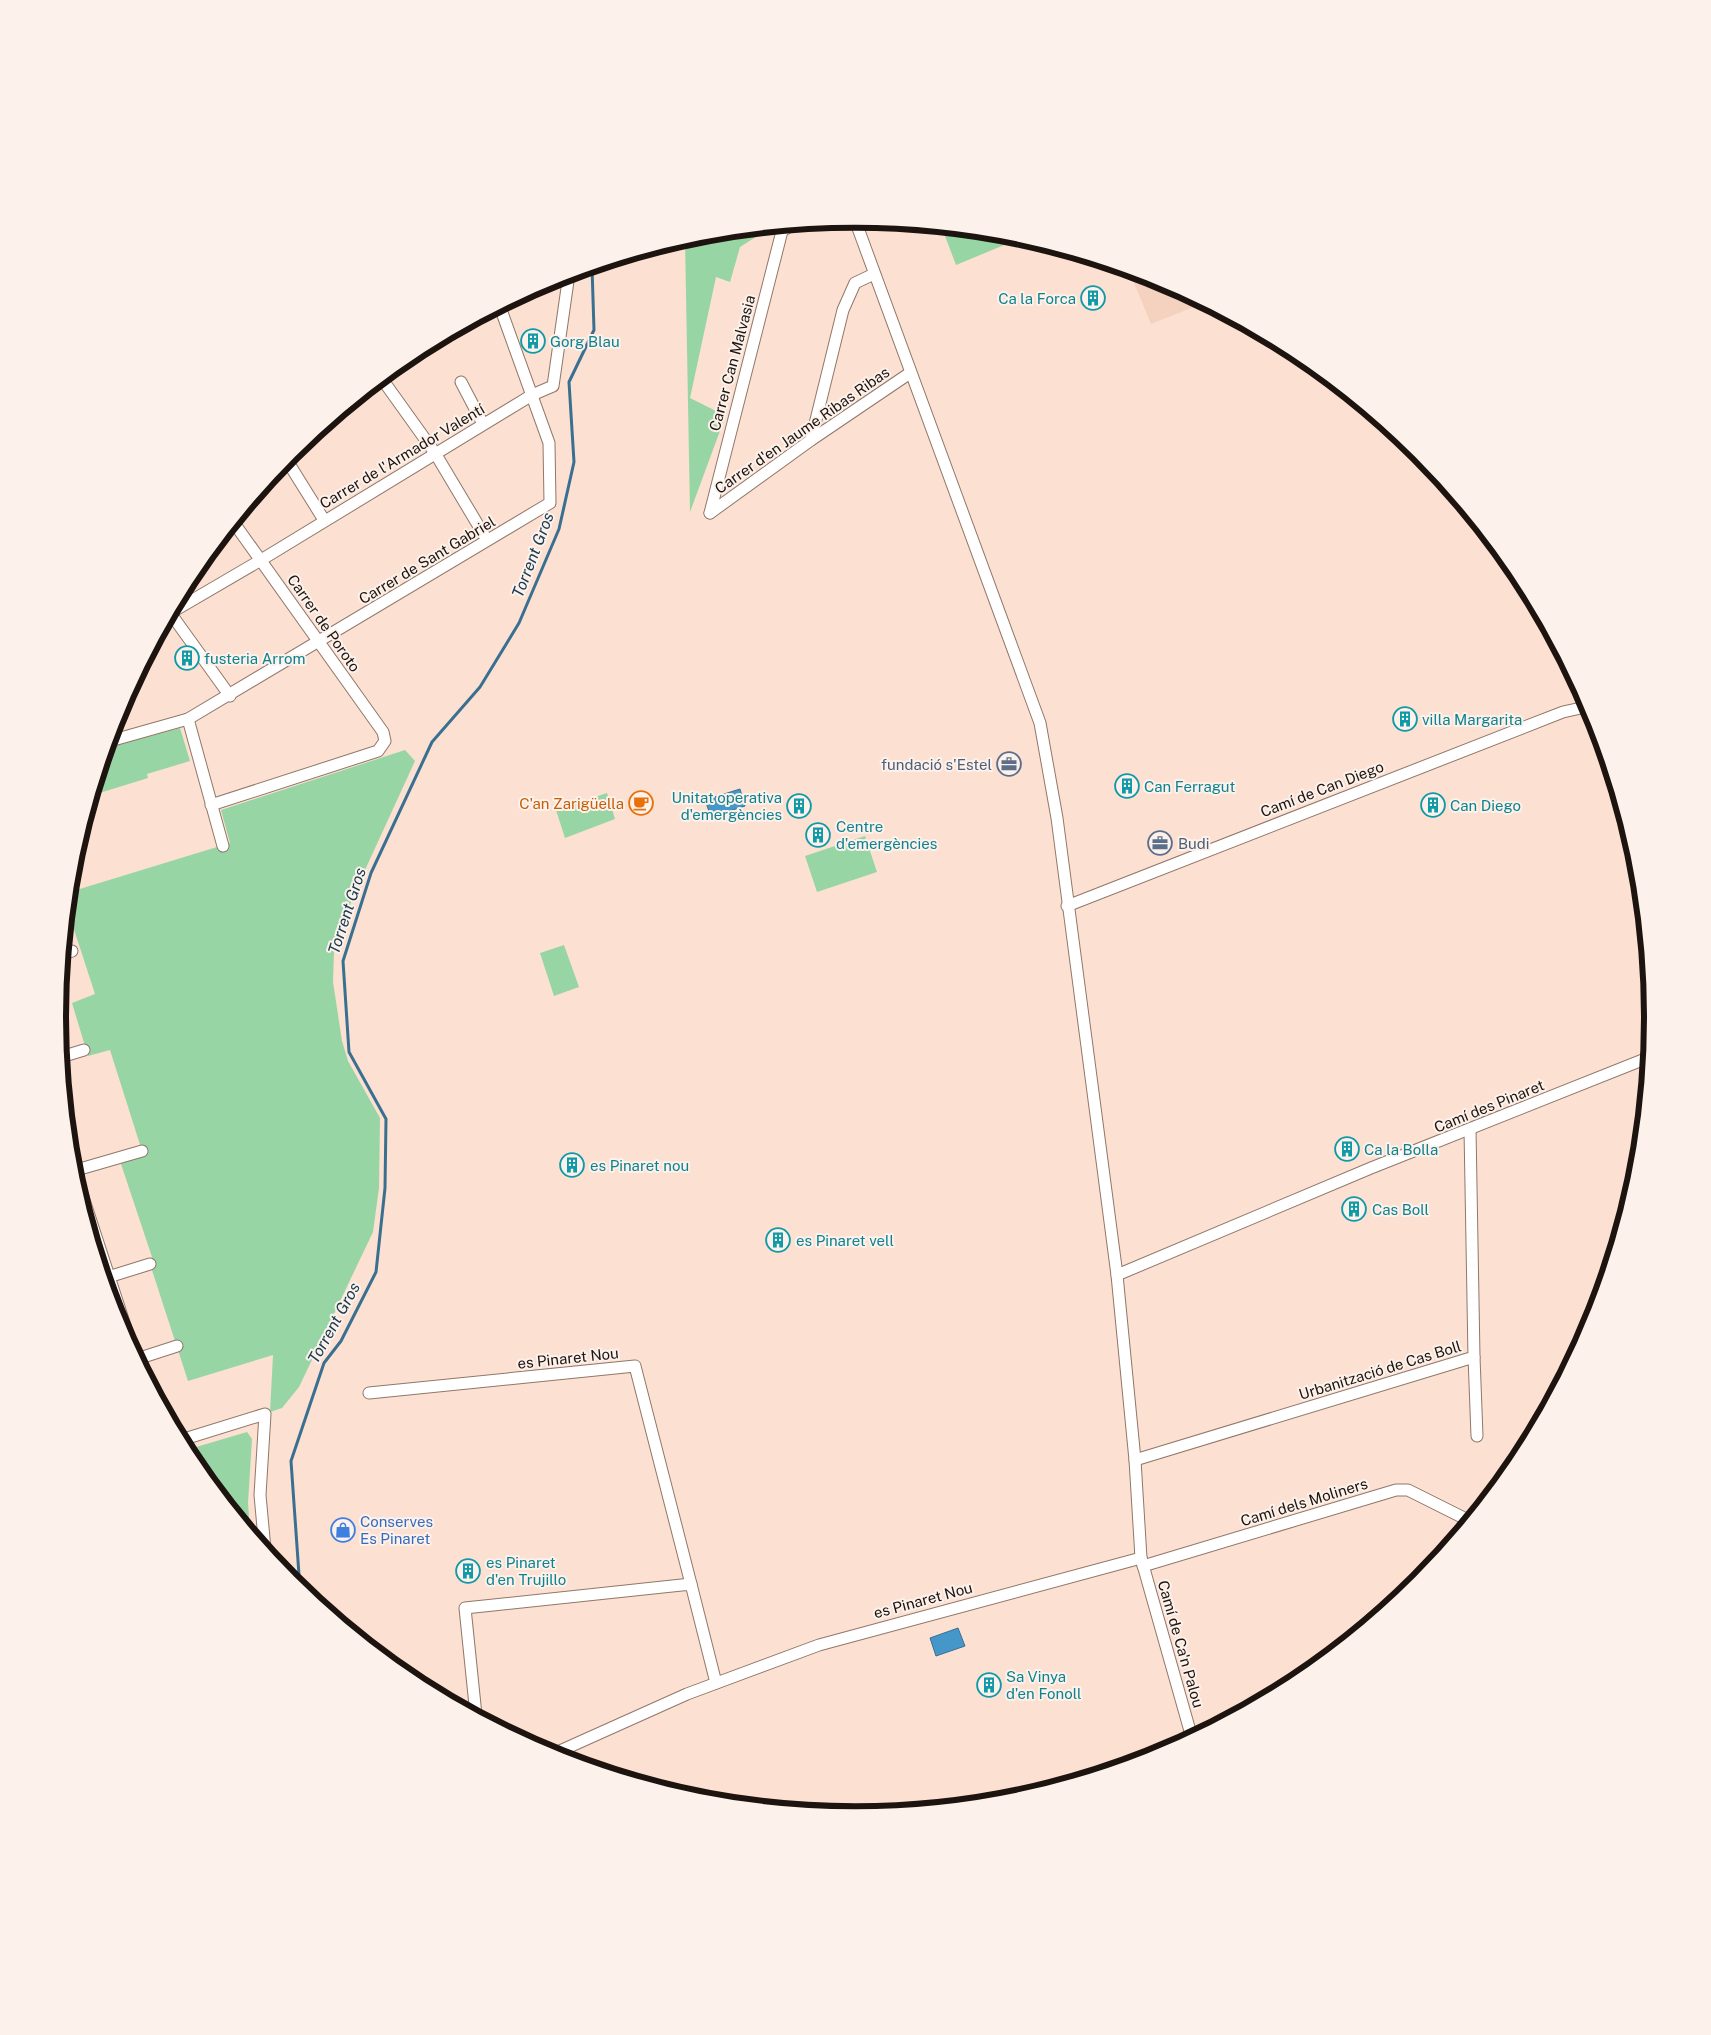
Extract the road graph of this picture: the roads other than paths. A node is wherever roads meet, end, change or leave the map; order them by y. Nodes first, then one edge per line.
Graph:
1 (858, 228) edge
2 (783, 232) edge
3 (874, 274) junction
4 (568, 283) edge
5 (502, 312) edge
6 (910, 373) junction
7 (461, 382) dead end
8 (385, 384) edge
9 (532, 395) junction
10 (483, 424) junction
11 (811, 440) junction
12 (435, 453) junction
13 (290, 466) edge
14 (710, 513) joint
15 (324, 520) junction
16 (237, 527) edge
17 (487, 540) junction
18 (261, 560) junction
19 (182, 606) edge
20 (175, 618) edge
21 (319, 642) junction
22 (230, 696) junction
23 (1582, 708) edge
24 (188, 719) junction
25 (117, 739) edge
26 (211, 805) junction
27 (223, 846) dead end
28 (1067, 906) junction
29 (84, 1050) dead end
30 (67, 1055) edge
31 (1643, 1060) edge
32 (1470, 1130) junction
33 (142, 1151) dead end
34 (80, 1165) edge
35 (150, 1264) dead end
36 (1117, 1275) junction
37 (110, 1276) edge
38 (177, 1346) dead end
39 (143, 1357) edge
40 (1474, 1357) junction
41 (369, 1393) dead end
42 (1477, 1436) dead end
43 (188, 1438) edge
44 (1135, 1460) junction
45 (1465, 1519) edge
46 (264, 1541) edge
47 (1142, 1562) junction
48 (691, 1584) junction
49 (716, 1683) junction
50 (475, 1709) edge
51 (1190, 1732) edge
52 (562, 1750) edge

1 - 3 street, Camí de Ca'n Palou
2 - 14 street, Carrer Can Malvasia
3 - 6 street, Camí de Ca'n Palou
3 - 11 street
4 - 9 street, Carrer de l'Armador Valentí
5 - 9 street
6 - 11 street, Carrer d'en Jaume Ribas Ribas
6 - 28 street, Camí de Ca'n Palou
7 - 10 street
8 - 12 street
9 - 10 street, Carrer de l'Armador Valentí
9 - 17 street, Carrer de Sant Gabriel
10 - 12 street, Carrer de l'Armador Valentí
11 - 14 street, Carrer d'en Jaume Ribas Ribas
12 - 15 street, Carrer de l'Armador Valentí
12 - 17 street
13 - 15 street
15 - 18 street, Carrer de l'Armador Valentí
16 - 18 street, Carrer de Poroto
17 - 21 street, Carrer de Sant Gabriel
18 - 19 street, Carrer de l'Armador Valentí
18 - 21 street, Carrer de Poroto
20 - 22 street
21 - 22 street, Carrer de Sant Gabriel
21 - 26 street, Carrer de Poroto
22 - 24 street, Carrer de Sant Gabriel
23 - 28 street, Camí de Can Diego
24 - 25 street, Carrer de Sant Gabriel
24 - 26 street
26 - 27 street
28 - 36 street, Camí de Ca'n Palou
29 - 30 street
31 - 32 street, Camí des Pinaret
32 - 36 street, Camí des Pinaret
32 - 40 street, Urbanització de Cas Boll
33 - 34 street
35 - 37 street
36 - 44 street, Camí de Ca'n Palou
38 - 39 street
40 - 42 street
40 - 44 street, Urbanització de Cas Boll
41 - 48 street, es Pinaret Nou
43 - 46 street
44 - 47 street, Camí de Ca'n Palou
45 - 47 street, Camí dels Moliners
47 - 49 street, es Pinaret Nou
47 - 51 street, Camí de Ca'n Palou
48 - 49 street, es Pinaret Nou
48 - 50 street
49 - 52 street, es Pinaret Nou

